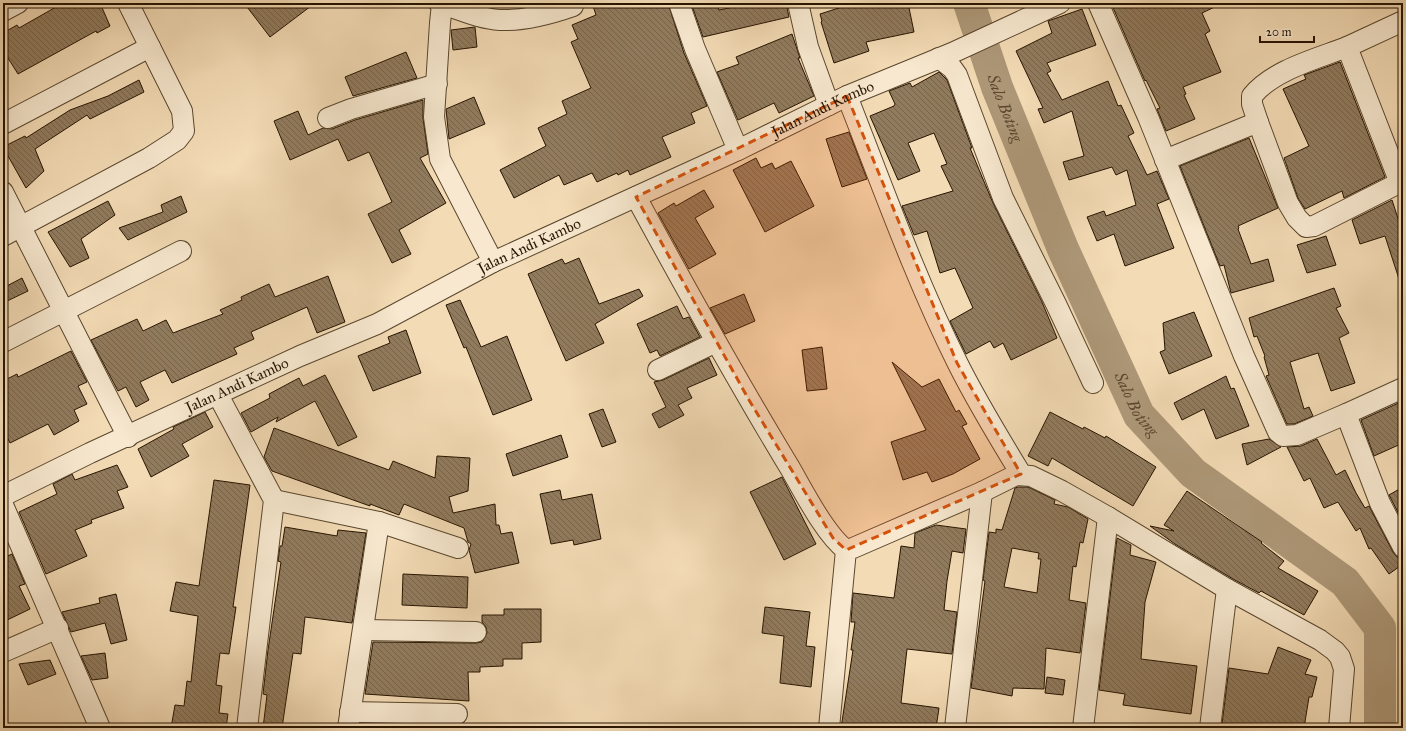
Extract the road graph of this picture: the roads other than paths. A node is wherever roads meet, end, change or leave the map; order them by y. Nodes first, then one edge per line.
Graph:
1 (18, 3) edge
2 (128, 3) edge
3 (442, 3) edge
4 (679, 3) edge
5 (798, 3) edge
6 (1060, 3) edge
7 (1098, 3) edge
8 (573, 6) dead end
9 (3, 11) edge
10 (1403, 21) edge
11 (150, 47) junction
12 (1347, 47) junction
13 (946, 55) junction
14 (437, 84) junction
15 (847, 96) junction
16 (829, 105) junction
17 (328, 118) dead end
18 (1258, 122) junction
19 (3, 124) edge
20 (738, 150) junction
21 (1165, 160) junction
22 (1401, 182) edge
23 (3, 192) edge
24 (636, 197) junction
25 (21, 227) junction
26 (3, 236) edge
27 (181, 251) dead end
28 (493, 262) junction
29 (65, 310) junction
30 (3, 342) edge
31 (716, 342) junction
32 (658, 370) dead end
33 (1093, 383) dead end
34 (1403, 388) edge
35 (218, 395) junction
36 (1346, 414) junction
37 (128, 437) junction
38 (1021, 474) junction
39 (982, 492) junction
40 (3, 496) edge
41 (274, 500) junction
42 (3, 505) edge
43 (1108, 517) junction
44 (379, 522) junction
45 (1403, 546) edge
46 (458, 548) dead end
47 (846, 550) junction
48 (1228, 589) junction
49 (58, 628) junction
50 (364, 630) junction
51 (476, 632) dead end
52 (3, 652) edge
53 (456, 714) dead end
54 (349, 720) edge
55 (100, 728) edge
56 (246, 728) edge
57 (829, 728) edge
58 (955, 728) edge
59 (1083, 728) edge
60 (1210, 728) edge
61 (1339, 728) edge

1 - 9 street
2 - 11 street
3 - 8 street
3 - 14 street
4 - 20 street
5 - 16 street
6 - 13 street, Jalan Andi Kambo
7 - 21 street
10 - 12 street
11 - 19 street
11 - 25 street
12 - 18 street
12 - 22 street
13 - 15 street, Jalan Andi Kambo
13 - 33 street
14 - 17 street
14 - 28 street
15 - 16 street, Jalan Andi Kambo
15 - 38 street
16 - 20 street, Jalan Andi Kambo
18 - 21 street
18 - 22 street
20 - 24 street, Jalan Andi Kambo
21 - 36 street
23 - 25 street
24 - 28 street, Jalan Andi Kambo
24 - 31 street
25 - 26 street
25 - 29 street
27 - 29 street
28 - 35 street, Jalan Andi Kambo
29 - 30 street
29 - 37 street
31 - 32 street
31 - 47 street
34 - 36 street
35 - 37 street, Jalan Andi Kambo
35 - 41 street
36 - 45 street
37 - 40 street, Jalan Andi Kambo
38 - 39 street
38 - 43 street
39 - 47 street
39 - 58 street
41 - 44 street
41 - 56 street
42 - 49 street
43 - 48 street
43 - 59 street
44 - 46 street
44 - 50 street
47 - 57 street
48 - 60 street
48 - 61 street
49 - 52 street
49 - 55 street
50 - 51 street
50 - 54 street
53 - 54 street

